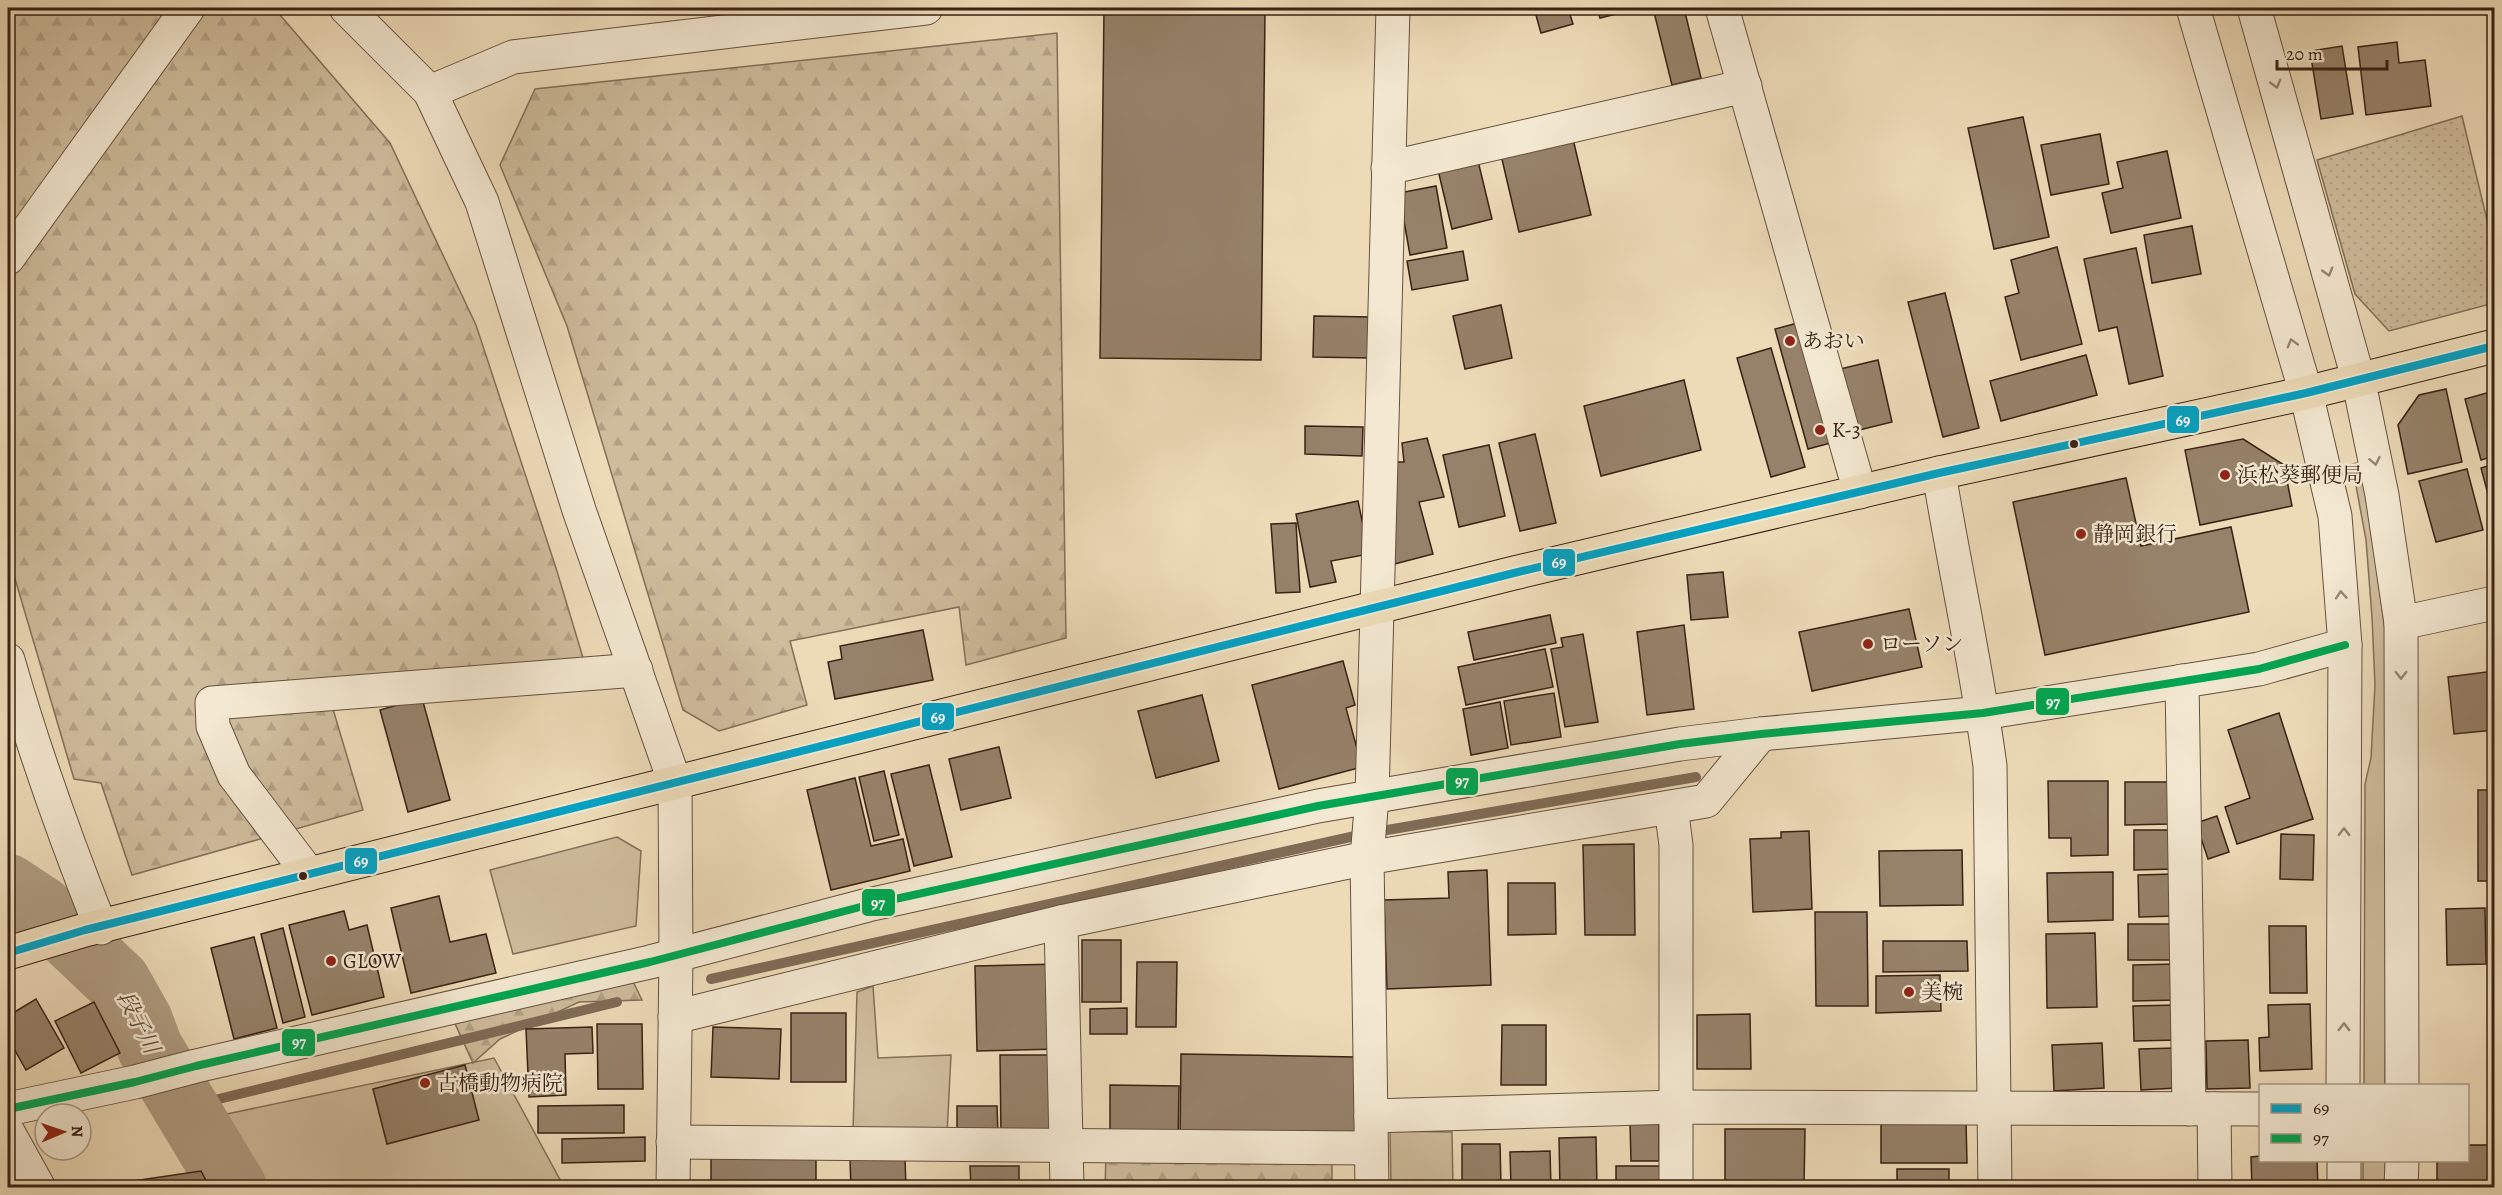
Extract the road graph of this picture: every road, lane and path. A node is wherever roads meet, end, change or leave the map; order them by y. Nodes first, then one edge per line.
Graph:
1 (188, 8) edge
2 (346, 8) edge
3 (926, 8) edge
4 (1393, 8) edge
5 (1722, 8) edge
6 (2193, 8) edge
7 (2254, 8) edge
8 (1745, 86) junction
9 (430, 92) junction
10 (1388, 168) junction
11 (8, 258) edge
12 (2494, 346) edge
13 (2358, 378) junction
14 (2306, 393) junction
15 (1939, 473) junction
16 (1860, 492) junction
17 (2494, 603) edge
18 (1376, 607) junction
19 (2401, 623) junction
20 (2345, 645) junction
21 (8, 660) edge
22 (636, 670) junction
23 (2181, 681) junction
24 (1983, 713) junction
25 (1761, 734) junction
26 (675, 783) junction
27 (1372, 797) junction
28 (1671, 807) junction
29 (1367, 858) junction
30 (309, 874) junction
31 (1061, 922) junction
32 (93, 929) junction
33 (22, 949) edge
34 (676, 955) junction
35 (675, 1017) junction
36 (2343, 1084) edge
37 (2402, 1084) edge
38 (1676, 1107) junction
39 (2259, 1108) edge
40 (8, 1109) edge
41 (1995, 1109) junction
42 (2201, 1109) junction
43 (1371, 1116) junction
44 (8, 1132) edge
45 (673, 1142) junction
46 (1066, 1146) junction
47 (1371, 1148) junction
48 (2344, 1162) edge
49 (2402, 1162) edge
50 (39, 1188) edge
51 (673, 1188) edge
52 (1067, 1188) edge
53 (1372, 1188) edge
54 (1676, 1188) edge
55 (1995, 1188) edge
56 (2215, 1188) edge
57 (2344, 1188) edge
58 (2402, 1188) edge

1 - 11 street
2 - 9 street
3 - 9 street
4 - 10 street
5 - 8 street
14 -> 6 street
7 -> 13 street
8 - 10 street
8 - 16 street
9 - 22 street
10 - 18 street
12 - 13 highway
13 - 14 highway
13 -> 19 street
14 - 15 highway
20 -> 14 street
15 - 16 highway
15 - 24 street
16 - 18 highway
17 - 19 street
18 - 26 highway
18 - 27 street
19 -> 37 street
20 - 23 street
36 -> 20 street
21 - 32 street
22 - 26 street
22 - 30 street
23 - 24 street
23 - 42 street
24 - 25 street
24 - 41 street
25 - 27 street
25 - 28 street
26 - 30 highway
26 - 34 street
27 - 29 street
27 - 34 street
28 - 29 street
28 - 38 street
29 - 31 street
29 - 43 street
30 - 32 highway
31 - 35 street
31 - 46 street
32 - 33 highway
34 - 35 street
34 - 40 street
35 - 45 street
38 - 41 street
38 - 43 street
38 - 54 street
39 - 42 street
41 - 42 street
41 - 55 street
42 - 56 street
43 - 47 street
44 - 50 street
45 - 46 street
45 - 51 street
46 - 47 street
46 - 52 street
47 - 53 street
48 - 57 street
49 - 58 street

